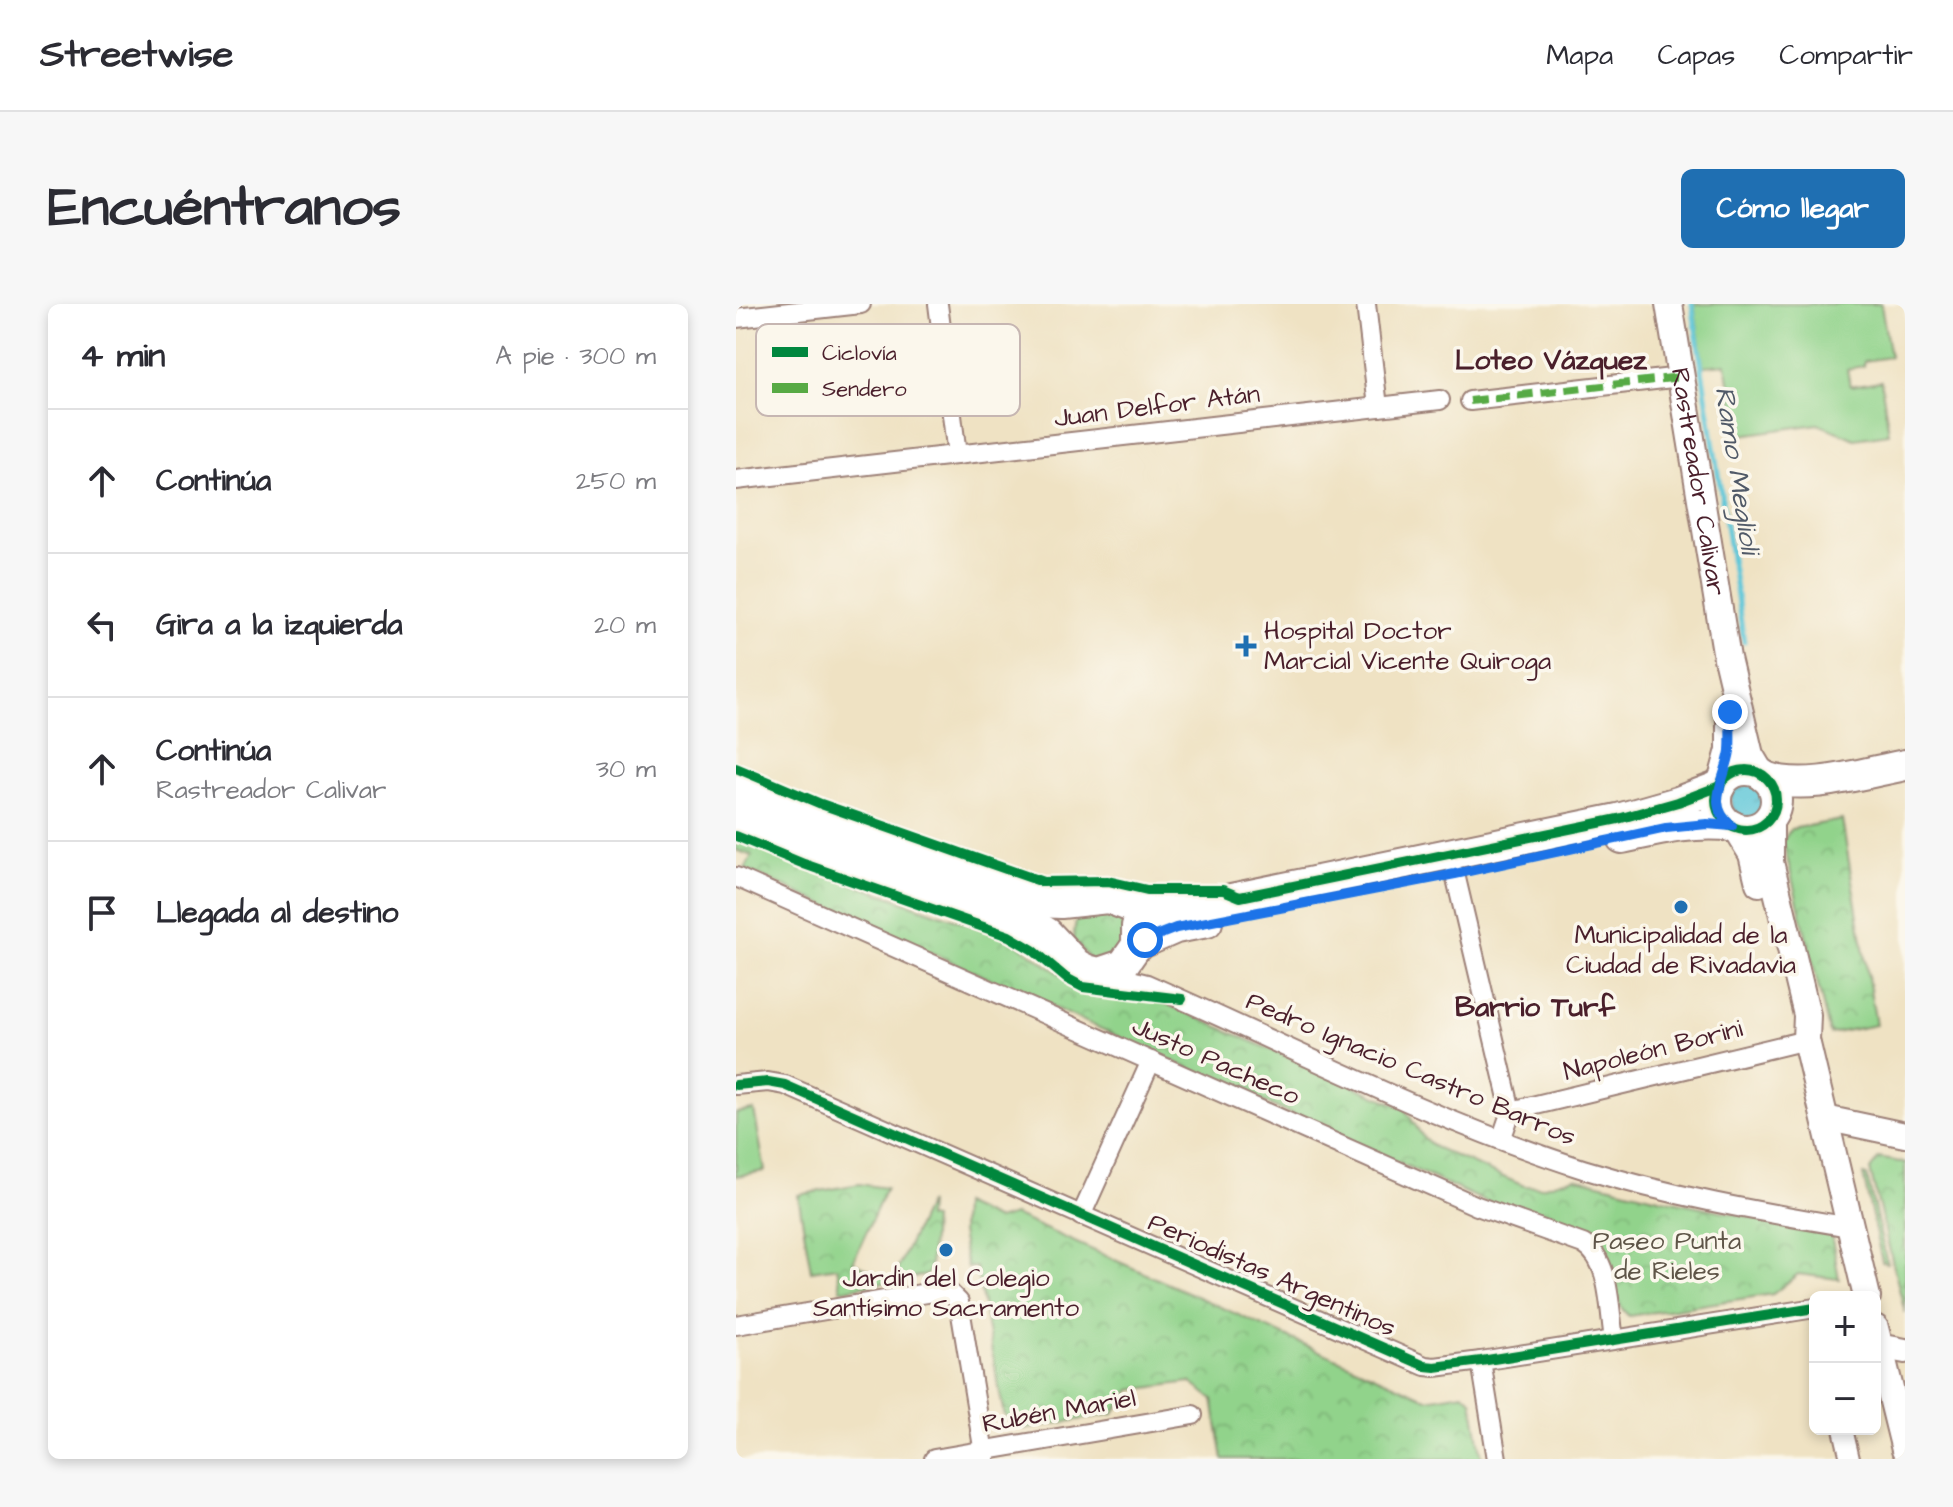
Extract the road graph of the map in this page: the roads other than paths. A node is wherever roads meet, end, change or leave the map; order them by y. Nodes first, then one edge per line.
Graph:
1 (861, 304) edge
2 (938, 304) edge
3 (1366, 304) edge
4 (1669, 304) edge
5 (736, 318) edge
6 (941, 324) edge
7 (1681, 377) junction
8 (1440, 400) dead end
9 (1470, 401) dead end
10 (1378, 407) junction
11 (952, 416) edge
12 (957, 455) junction
13 (736, 480) edge
14 (1727, 658) junction
15 (1905, 765) edge
16 (1763, 776) junction
17 (1905, 784) edge
18 (1720, 785) junction
19 (736, 789) edge
20 (736, 815) edge
21 (1771, 819) junction
22 (1734, 827) junction
23 (1455, 874) junction
24 (736, 877) edge
25 (1084, 900) junction
26 (1120, 902) junction
27 (1137, 945) junction
28 (1069, 956) junction
29 (1099, 973) junction
30 (1806, 1040) junction
31 (1151, 1061) junction
32 (736, 1085) edge
33 (1511, 1111) junction
34 (1825, 1118) junction
35 (1905, 1135) edge
36 (1501, 1140) junction
37 (1081, 1216) junction
38 (1850, 1227) junction
39 (1866, 1291) edge
40 (1809, 1310) edge
41 (736, 1325) edge
42 (1614, 1339) junction
43 (1886, 1342) edge
44 (1481, 1361) junction
45 (1193, 1415) dead end
46 (1844, 1435) edge
47 (1905, 1450) edge
48 (985, 1455) edge
49 (934, 1459) edge
50 (1497, 1459) edge
51 (1850, 1459) edge

1 - 5 street
2 - 6 street
3 - 10 street
4 - 7 main road, Rastreador Calivar
7 - 9 street
7 - 14 main road, Rastreador Calivar
8 - 10 street, Juan Delfor Atán
10 - 12 street, Juan Delfor Atán
11 - 12 street
12 - 13 street, Juan Delfor Atán
14 - 16 main road, Rastreador Calivar
14 - 18 main road, Rastreador Calivar
15 - 16 main road
16 - 18 main road
16 - 21 main road
17 - 21 main road
18 - 22 main road
18 - 26 main road
19 - 25 main road
20 - 28 main road
21 - 22 main road
21 - 30 main road
22 - 23 main road
22 - 30 main road
23 - 27 main road
23 - 33 street
24 - 31 street, Justo Pacheco
25 - 26 main road
25 - 28 main road
26 - 27 main road
27 - 29 main road
28 - 29 main road
29 - 36 street, Pedro Ignacio Castro Barros
30 - 33 street, Napoleón Borini
30 - 34 main road
31 - 37 street
31 - 42 street, Justo Pacheco
32 - 37 street, Periodistas Argentinos
33 - 36 street
34 - 35 street
34 - 38 main road
36 - 38 street, Pedro Ignacio Castro Barros
37 - 44 street, Periodistas Argentinos
38 - 39 main road
40 - 42 street, Periodistas Argentinos
41 - 48 street
42 - 44 street, Periodistas Argentinos
43 - 47 main road
44 - 50 street
45 - 48 street, Rubén Mariel
46 - 51 street
48 - 49 street, Rubén Mariel

